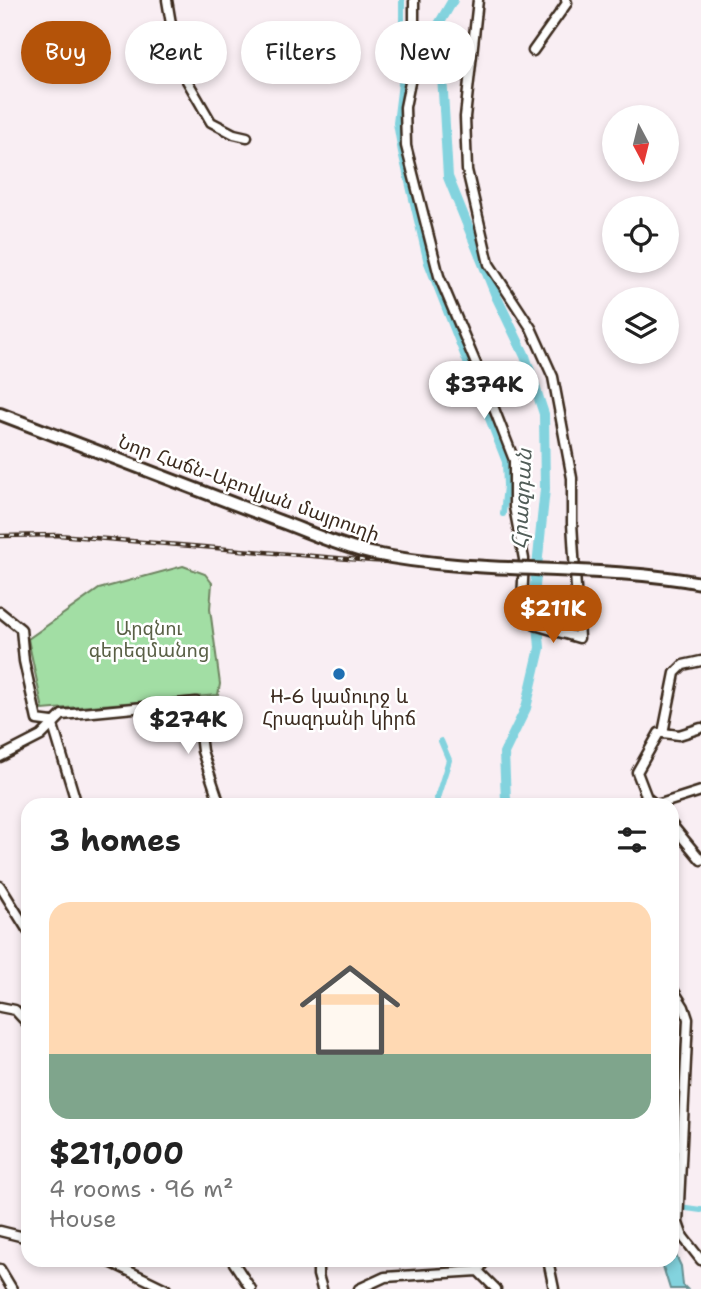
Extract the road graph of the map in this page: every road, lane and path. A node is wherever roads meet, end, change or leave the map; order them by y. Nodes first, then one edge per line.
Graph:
1 (167, 0) edge
2 (414, 0) edge
3 (478, 0) edge
4 (566, 0) edge
5 (533, 51) dead end
6 (247, 137) dead end
7 (0, 414) edge
8 (701, 583) edge
9 (0, 612) edge
10 (701, 660) edge
11 (52, 722) junction
12 (701, 728) edge
13 (663, 733) junction
14 (0, 757) edge
15 (701, 791) edge
16 (76, 798) edge
17 (218, 798) edge
18 (647, 798) edge
19 (679, 798) edge
20 (679, 834) edge
21 (700, 859) edge
22 (0, 886) edge
23 (21, 920) edge
24 (679, 999) edge
25 (0, 1007) edge
26 (21, 1016) edge
27 (679, 1203) edge
28 (679, 1226) edge
29 (0, 1231) edge
30 (21, 1236) edge
31 (701, 1260) edge
32 (120, 1267) edge
33 (237, 1267) edge
34 (318, 1267) edge
35 (481, 1267) edge
36 (549, 1267) edge
37 (0, 1269) edge
38 (478, 1271) junction
39 (362, 1288) edge
40 (12, 1289) edge
41 (166, 1289) edge
42 (251, 1289) edge
43 (322, 1289) edge
44 (496, 1289) edge
45 (554, 1289) edge

1 - 6 street
2 - 3 street
4 - 5 street
7 - 8 main road, Նոր Հաճն-Աբովյան մայրուղի, bridge
9 - 11 street
10 - 13 street
11 - 14 street
11 - 16 street
11 - 17 street
12 - 13 street
13 - 18 street
15 - 19 street
20 - 21 street
22 - 23 street
24 - 27 street
25 - 26 street
28 - 31 street
29 - 30 street
32 - 41 street
33 - 42 street
34 - 43 street
35 - 38 street
36 - 45 street
37 - 40 street
38 - 39 street
38 - 44 street

